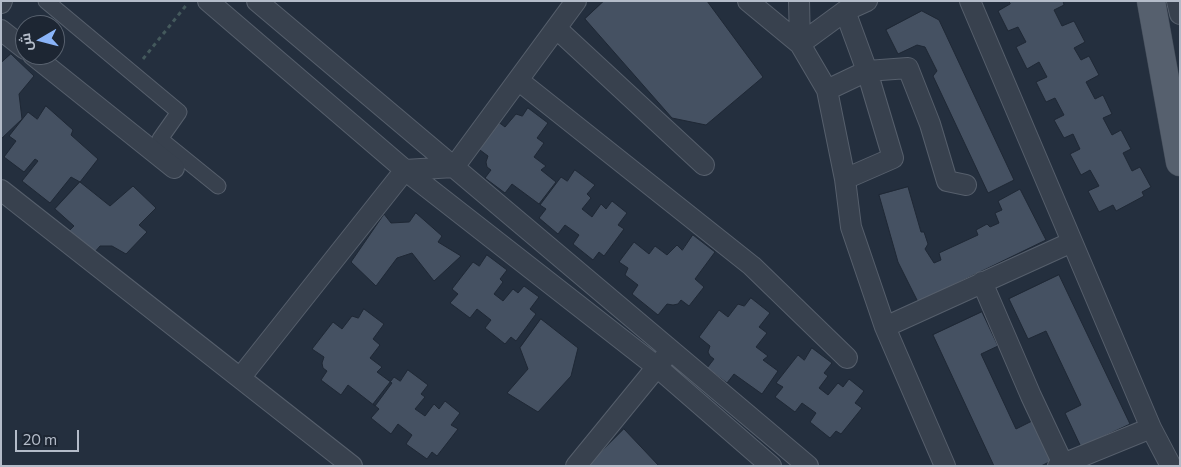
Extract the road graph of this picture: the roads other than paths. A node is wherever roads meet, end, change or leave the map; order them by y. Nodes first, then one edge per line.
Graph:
1 (46, 1) edge
2 (208, 1) edge
3 (257, 1) edge
4 (576, 1) edge
5 (748, 1) edge
6 (798, 1) edge
7 (867, 1) edge
8 (970, 1) edge
9 (1151, 1) edge
10 (1177, 1) edge
11 (845, 11) junction
12 (1180, 14) edge
13 (556, 28) junction
14 (1, 30) edge
15 (15, 41) edge
16 (800, 44) junction
17 (45, 65) edge
18 (867, 71) junction
19 (518, 80) junction
20 (827, 90) junction
21 (1180, 162) edge
22 (704, 165) dead end
23 (454, 167) junction
24 (174, 168) dead end
25 (406, 170) junction
26 (845, 179) junction
27 (966, 185) dead end
28 (218, 186) dead end
29 (1, 190) edge
30 (1072, 242) junction
31 (982, 282) junction
32 (886, 326) junction
33 (671, 350) junction
34 (847, 358) dead end
35 (657, 367) junction
36 (240, 378) junction
37 (1151, 428) junction
38 (1068, 464) edge
39 (352, 466) edge
40 (576, 466) edge
41 (771, 466) edge
42 (808, 466) edge
43 (945, 466) edge
44 (1171, 466) edge

1 - 28 street
2 - 25 street
3 - 23 street
4 - 13 street
5 - 16 street
6 - 16 street
7 - 11 street
8 - 30 street
9 - 21 main road
10 - 12 street
11 - 16 street
11 - 18 street
13 - 19 street
13 - 22 street
14 - 15 street
16 - 20 street
17 - 24 street
18 - 20 street
18 - 26 street
18 - 27 street
19 - 23 street
19 - 34 street
20 - 26 street
23 - 25 street
23 - 33 street
25 - 35 street
25 - 36 street
26 - 32 street
29 - 36 street
30 - 31 street
30 - 37 street
31 - 32 street
31 - 38 street
32 - 43 street
33 - 35 street
33 - 42 street
35 - 40 street
35 - 41 street
36 - 39 street
37 - 38 street
37 - 44 street

